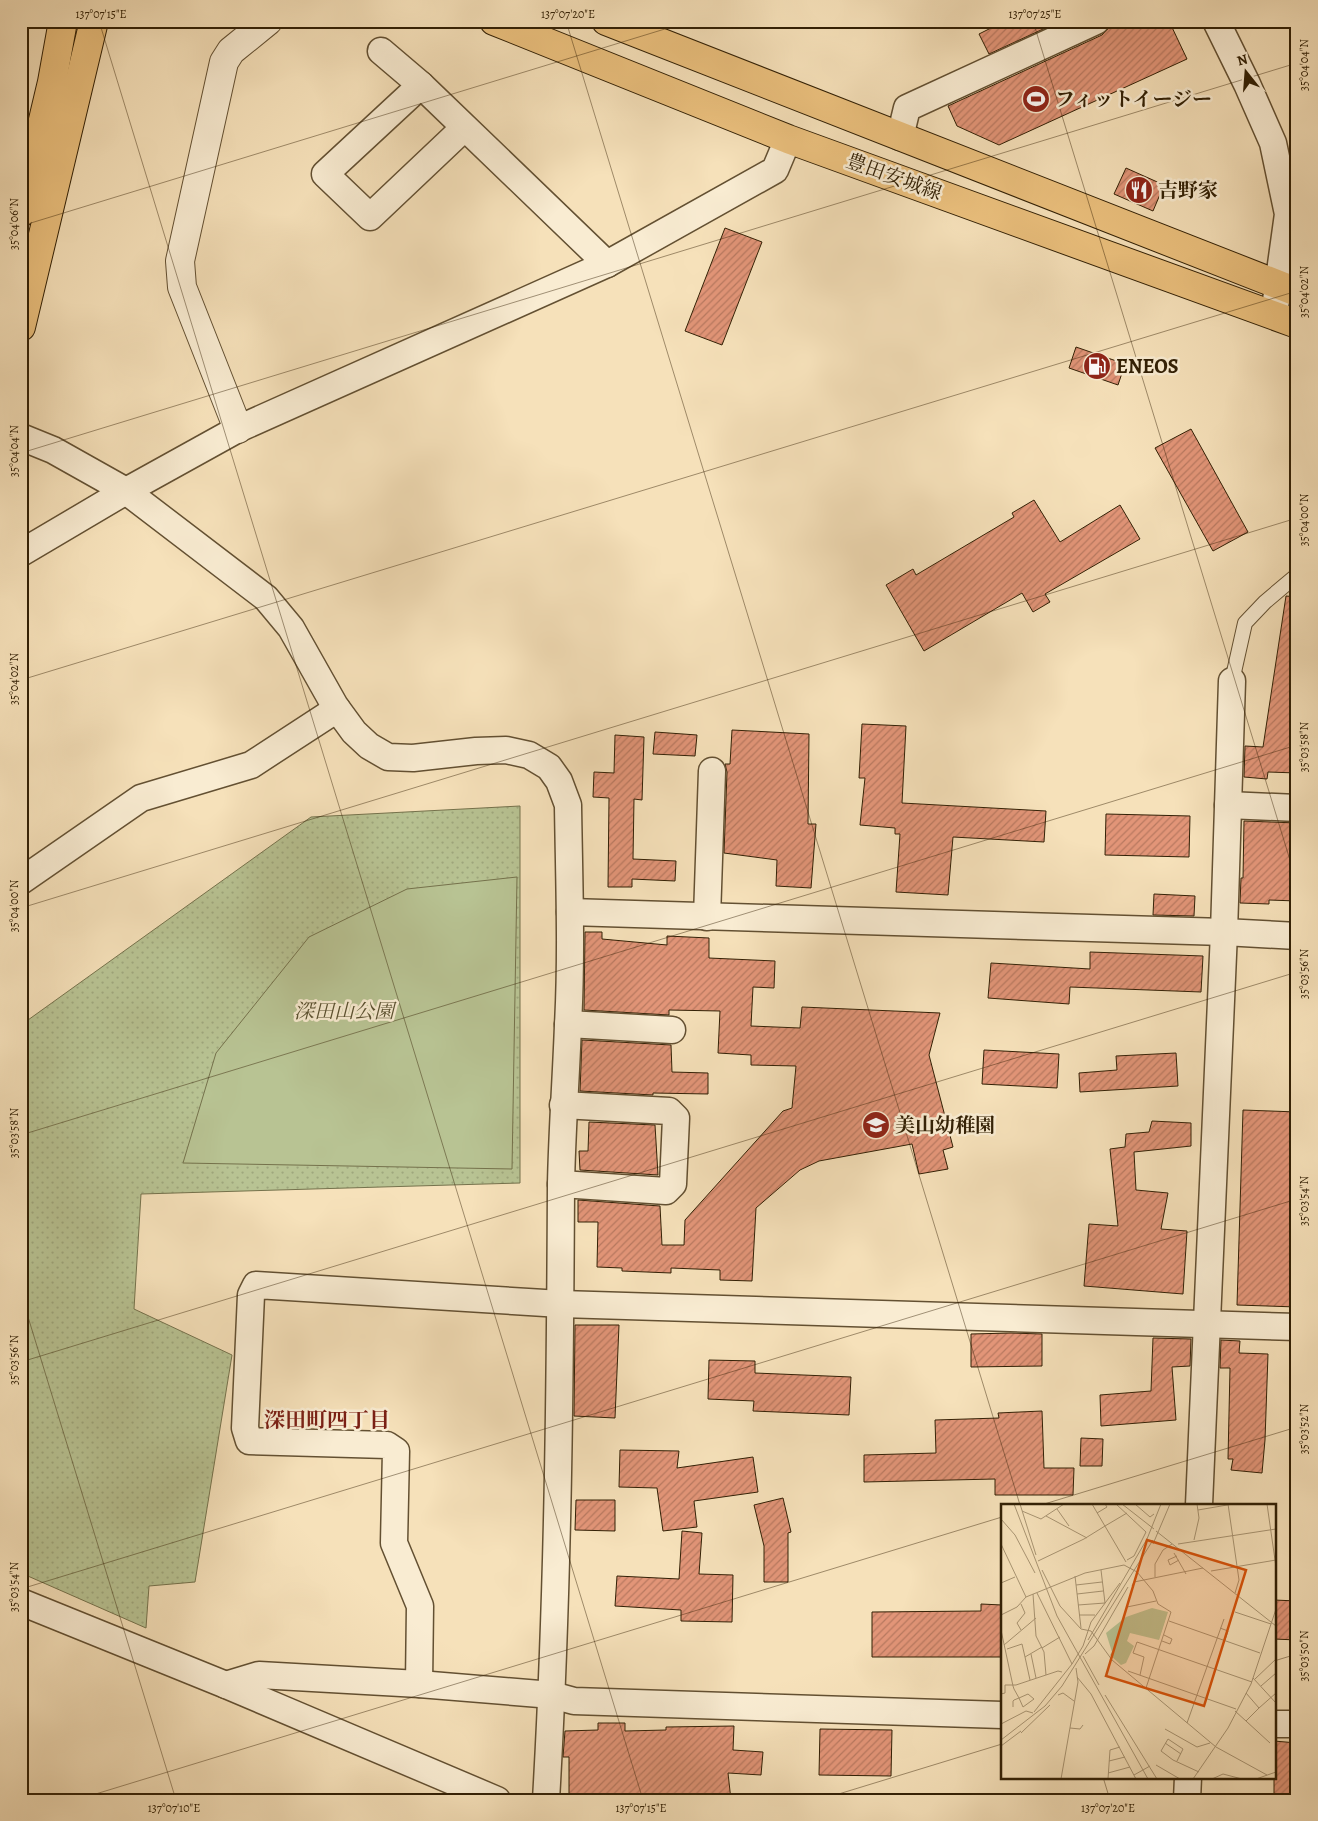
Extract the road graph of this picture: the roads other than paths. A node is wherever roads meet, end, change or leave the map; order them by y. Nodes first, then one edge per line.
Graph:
1 (63, 21) edge
2 (94, 21) edge
3 (268, 21) edge
4 (494, 21) edge
5 (606, 21) edge
6 (1096, 21) edge
7 (1216, 21) edge
8 (381, 51) dead end
9 (422, 85) junction
10 (464, 128) junction
11 (900, 137) junction
12 (788, 139) junction
13 (21, 213) edge
14 (607, 264) junction
15 (1288, 289) edge
16 (1285, 319) edge
17 (21, 326) edge
18 (238, 429) junction
19 (21, 437) edge
20 (126, 491) junction
21 (21, 552) edge
22 (1297, 575) edge
23 (1232, 681) joint
24 (337, 709) junction
25 (712, 771) dead end
26 (1228, 805) junction
27 (1297, 808) edge
28 (21, 881) edge
29 (570, 912) junction
30 (707, 917) junction
31 (1224, 932) junction
32 (1297, 936) edge
33 (568, 1024) junction
34 (672, 1030) dead end
35 (563, 1105) junction
36 (561, 1184) junction
37 (561, 1304) junction
38 (1208, 1324) junction
39 (1297, 1327) edge
40 (1199, 1504) edge
41 (21, 1602) edge
42 (419, 1684) junction
43 (226, 1685) junction
44 (552, 1695) junction
45 (1001, 1715) edge
46 (1276, 1724) edge
47 (1297, 1724) edge
48 (1188, 1778) edge
49 (497, 1800) edge
50 (546, 1800) edge
51 (1187, 1800) edge

1 - 13 main road
2 - 17 main road
3 - 18 street
4 - 12 main road, 豊田安城線
5 - 11 main road, 豊田安城線
6 - 11 street
7 - 15 street
8 - 9 street
9 - 10 street
9 - 10 street
10 - 14 street
11 - 15 main road, 豊田安城線
12 - 14 street
12 - 16 main road, 豊田安城線
14 - 18 street
15 - 16 street
18 - 20 street
19 - 20 street
20 - 21 street
20 - 24 street
22 - 23 lane
23 - 26 street
24 - 28 street
24 - 29 street
25 - 30 street
26 - 27 street
26 - 31 street
29 - 30 street
29 - 33 street
30 - 31 street
31 - 32 street
31 - 38 street
33 - 34 street
33 - 35 street
35 - 36 street
35 - 36 street
36 - 37 street
37 - 38 street
37 - 42 street
37 - 44 street
38 - 39 street
38 - 40 street
41 - 43 street
42 - 43 street
42 - 44 street
43 - 49 street
44 - 45 street
44 - 50 street
46 - 47 street
48 - 51 street

